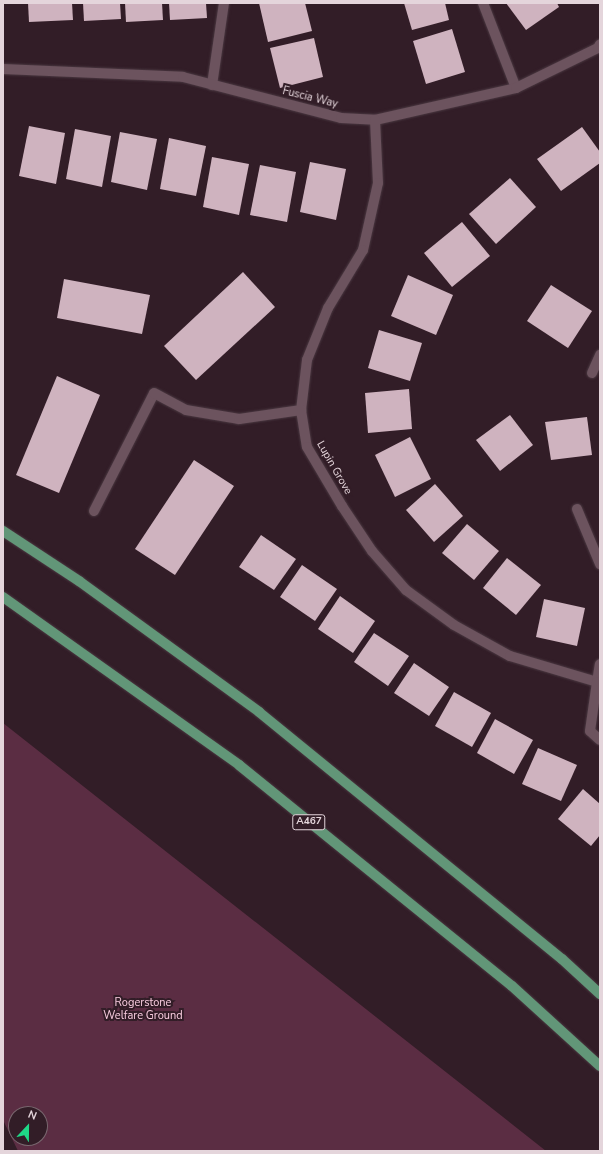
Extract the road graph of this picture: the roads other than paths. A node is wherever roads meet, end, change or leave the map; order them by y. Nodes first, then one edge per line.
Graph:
1 (224, 3) edge
2 (483, 3) edge
3 (599, 46) edge
4 (3, 69) edge
5 (212, 84) junction
6 (516, 88) junction
7 (375, 120) junction
8 (600, 355) edge
9 (592, 373) dead end
10 (301, 410) junction
11 (577, 509) dead end
12 (94, 511) dead end
13 (3, 531) edge
14 (600, 564) edge
15 (3, 597) edge
16 (600, 664) edge
17 (597, 682) junction
18 (600, 740) edge
19 (600, 994) edge
20 (600, 1066) edge

1 - 5 street
2 - 6 street
3 - 6 street, Fuscia Way
4 - 5 street, Fuscia Way
5 - 7 street, Fuscia Way
6 - 7 street, Fuscia Way
7 - 10 street, Lupin Grove
8 - 9 street
10 - 12 street
10 - 17 street, Lupin Grove
11 - 14 street
13 - 19 main road
15 - 20 main road, A467
16 - 17 street
17 - 18 street

